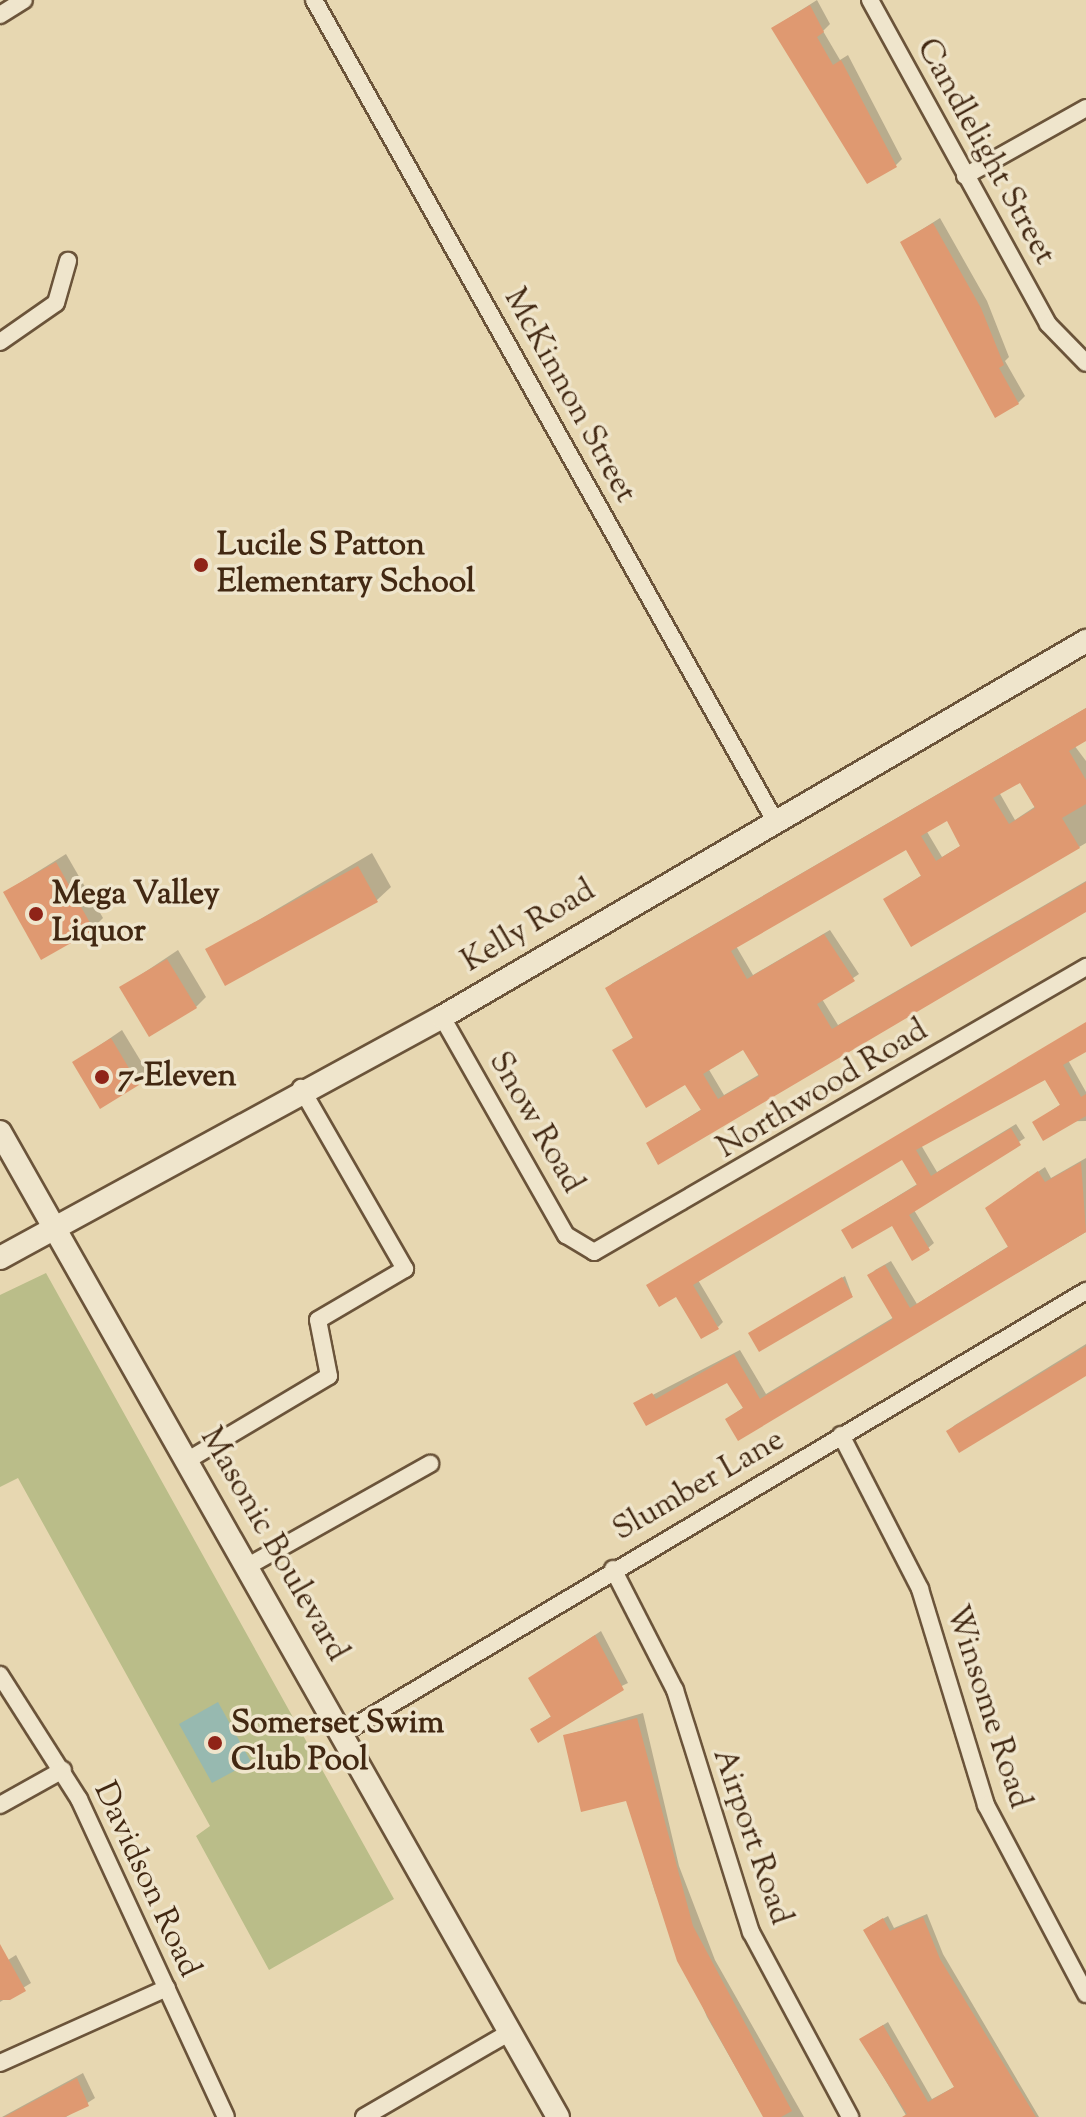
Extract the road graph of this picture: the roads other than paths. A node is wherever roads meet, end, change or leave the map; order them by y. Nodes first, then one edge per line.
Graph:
1 (24, 0) edge
2 (314, 0) edge
3 (870, 0) edge
4 (0, 15) edge
5 (1086, 108) edge
6 (965, 176) junction
7 (68, 261) dead end
8 (0, 342) edge
9 (1086, 363) edge
10 (1086, 641) edge
11 (774, 819) junction
12 (1086, 967) edge
13 (442, 1017) junction
14 (301, 1088) junction
15 (0, 1132) edge
16 (55, 1226) junction
17 (586, 1251) joint
18 (0, 1258) edge
19 (1086, 1291) edge
20 (841, 1435) junction
21 (188, 1460) junction
22 (430, 1464) dead end
23 (248, 1566) junction
24 (613, 1569) junction
25 (0, 1675) edge
26 (343, 1733) junction
27 (63, 1770) junction
28 (0, 1805) edge
29 (167, 1988) junction
30 (1086, 1994) edge
31 (510, 2032) junction
32 (0, 2063) edge
33 (226, 2117) edge
34 (364, 2117) edge
35 (558, 2117) edge
36 (850, 2117) edge

1 - 4 street
2 - 11 street, McKinnon Street
3 - 6 street, Candlelight Street
5 - 6 street
6 - 9 street, Candlelight Street
7 - 8 street
10 - 11 street, Kelly Road
11 - 13 street, Kelly Road
12 - 17 street, Northwood Road
13 - 14 street, Kelly Road
13 - 17 street, Snow Road
14 - 16 street, Kelly Road
14 - 21 street
15 - 16 street, Masonic Boulevard
16 - 18 street, Kelly Road
16 - 21 street, Masonic Boulevard
19 - 20 street, Slumber Lane
20 - 24 street, Slumber Lane
20 - 30 street, Winsome Road
21 - 23 street, Masonic Boulevard
22 - 23 street
23 - 26 street, Masonic Boulevard
24 - 26 street, Slumber Lane
24 - 36 street, Airport Road
25 - 27 street, Davidson Road
26 - 31 street, Masonic Boulevard
27 - 28 street
27 - 29 street, Davidson Road
29 - 32 street
29 - 33 street, Davidson Road
31 - 34 street
31 - 35 street, Masonic Boulevard

